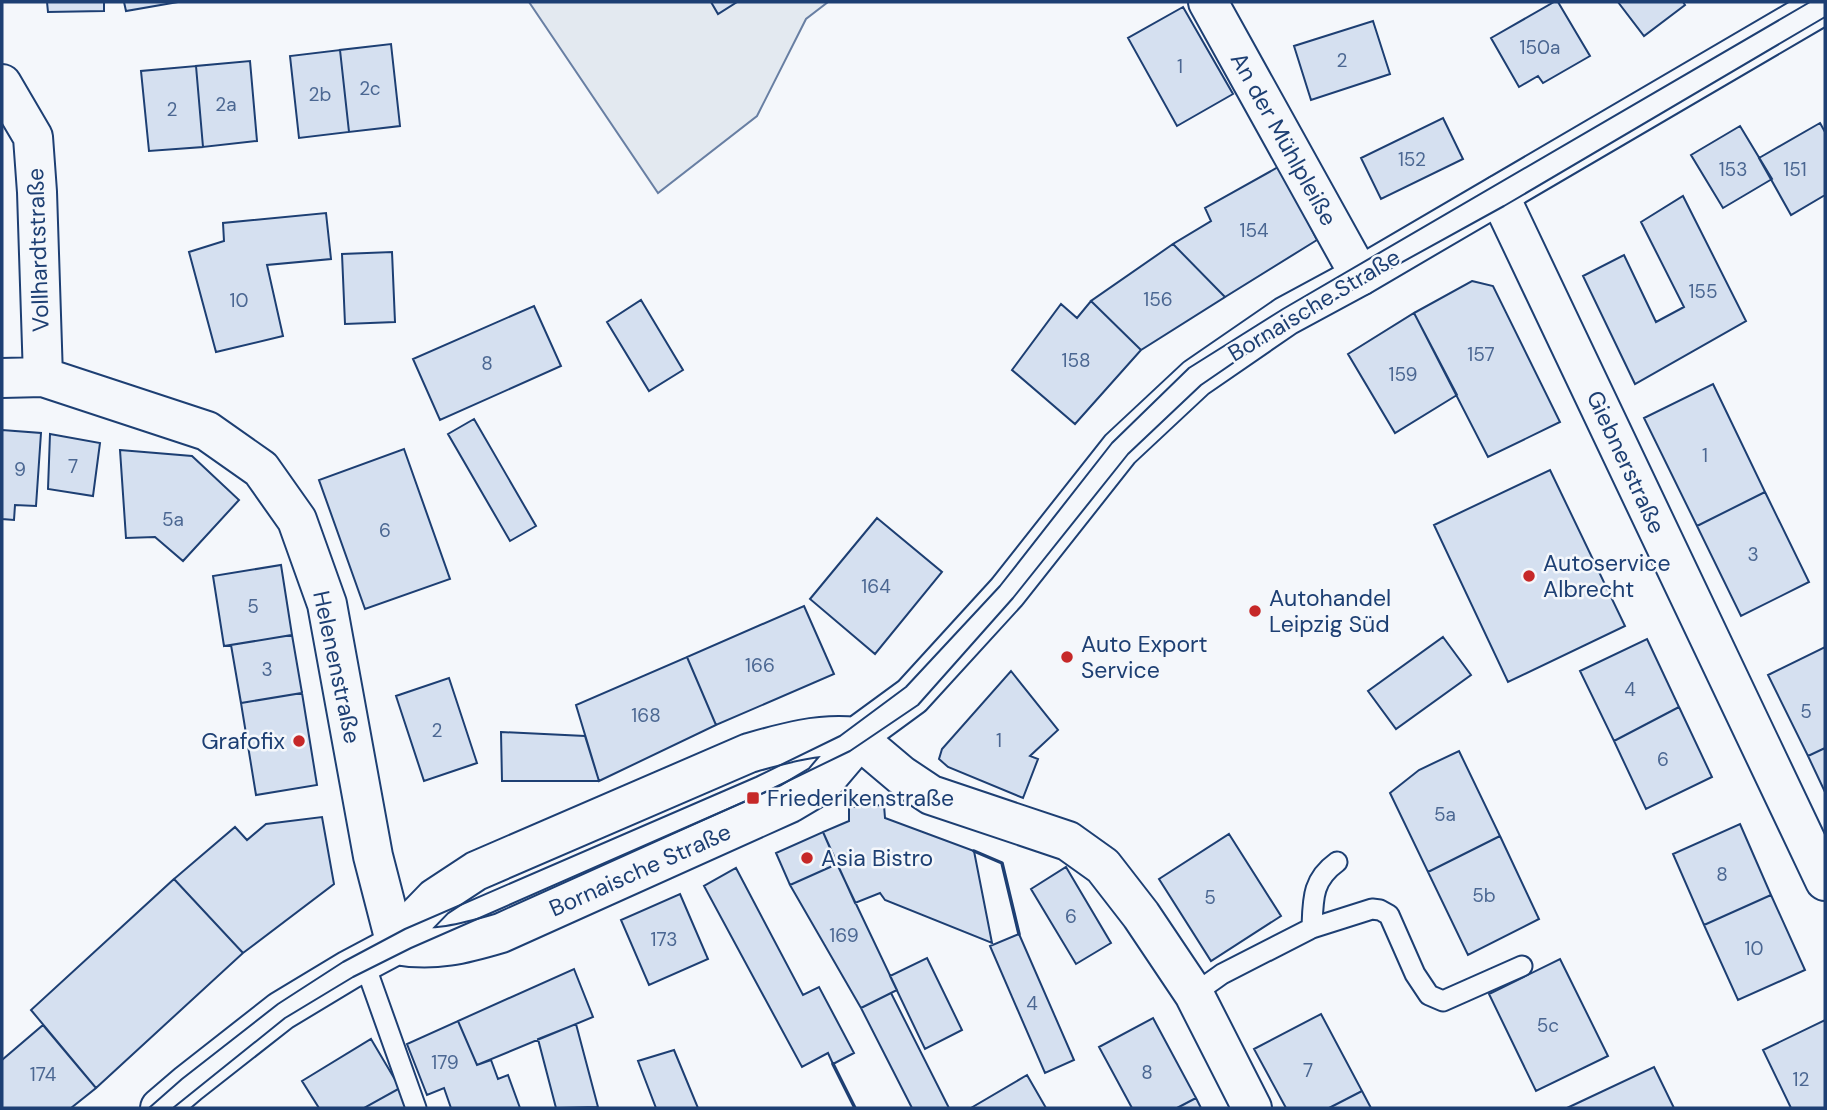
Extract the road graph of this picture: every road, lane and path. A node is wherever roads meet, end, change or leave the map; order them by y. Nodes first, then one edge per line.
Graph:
1 (1209, 2) edge
2 (1825, 4) edge
3 (2, 85) edge
4 (1499, 195) junction
5 (1360, 276) junction
6 (2, 351) edge
7 (43, 377) junction
8 (2, 378) edge
9 (856, 737) junction
10 (1337, 862) dead end
11 (1825, 881) edge
12 (1312, 928) junction
13 (380, 953) junction
14 (1522, 967) dead end
15 (1194, 994) junction
16 (160, 1108) edge
17 (416, 1108) edge
18 (1252, 1108) edge

1 - 5 street, An der Mühlpleiße
2 - 4 street, Bornaische Straße
3 - 7 street, Vollhardtstraße
4 - 5 street, Bornaische Straße
4 - 11 street, Giebnerstraße
5 - 9 street, Bornaische Straße
6 - 7 street, Vollhardtstraße
7 - 8 street, Helenenstraße
7 - 13 street, Helenenstraße
9 - 13 street
9 - 13 street, Bornaische Straße
9 - 15 street
10 - 12 lane
12 - 14 lane
12 - 15 lane
13 - 16 street
13 - 17 lane
15 - 18 street

